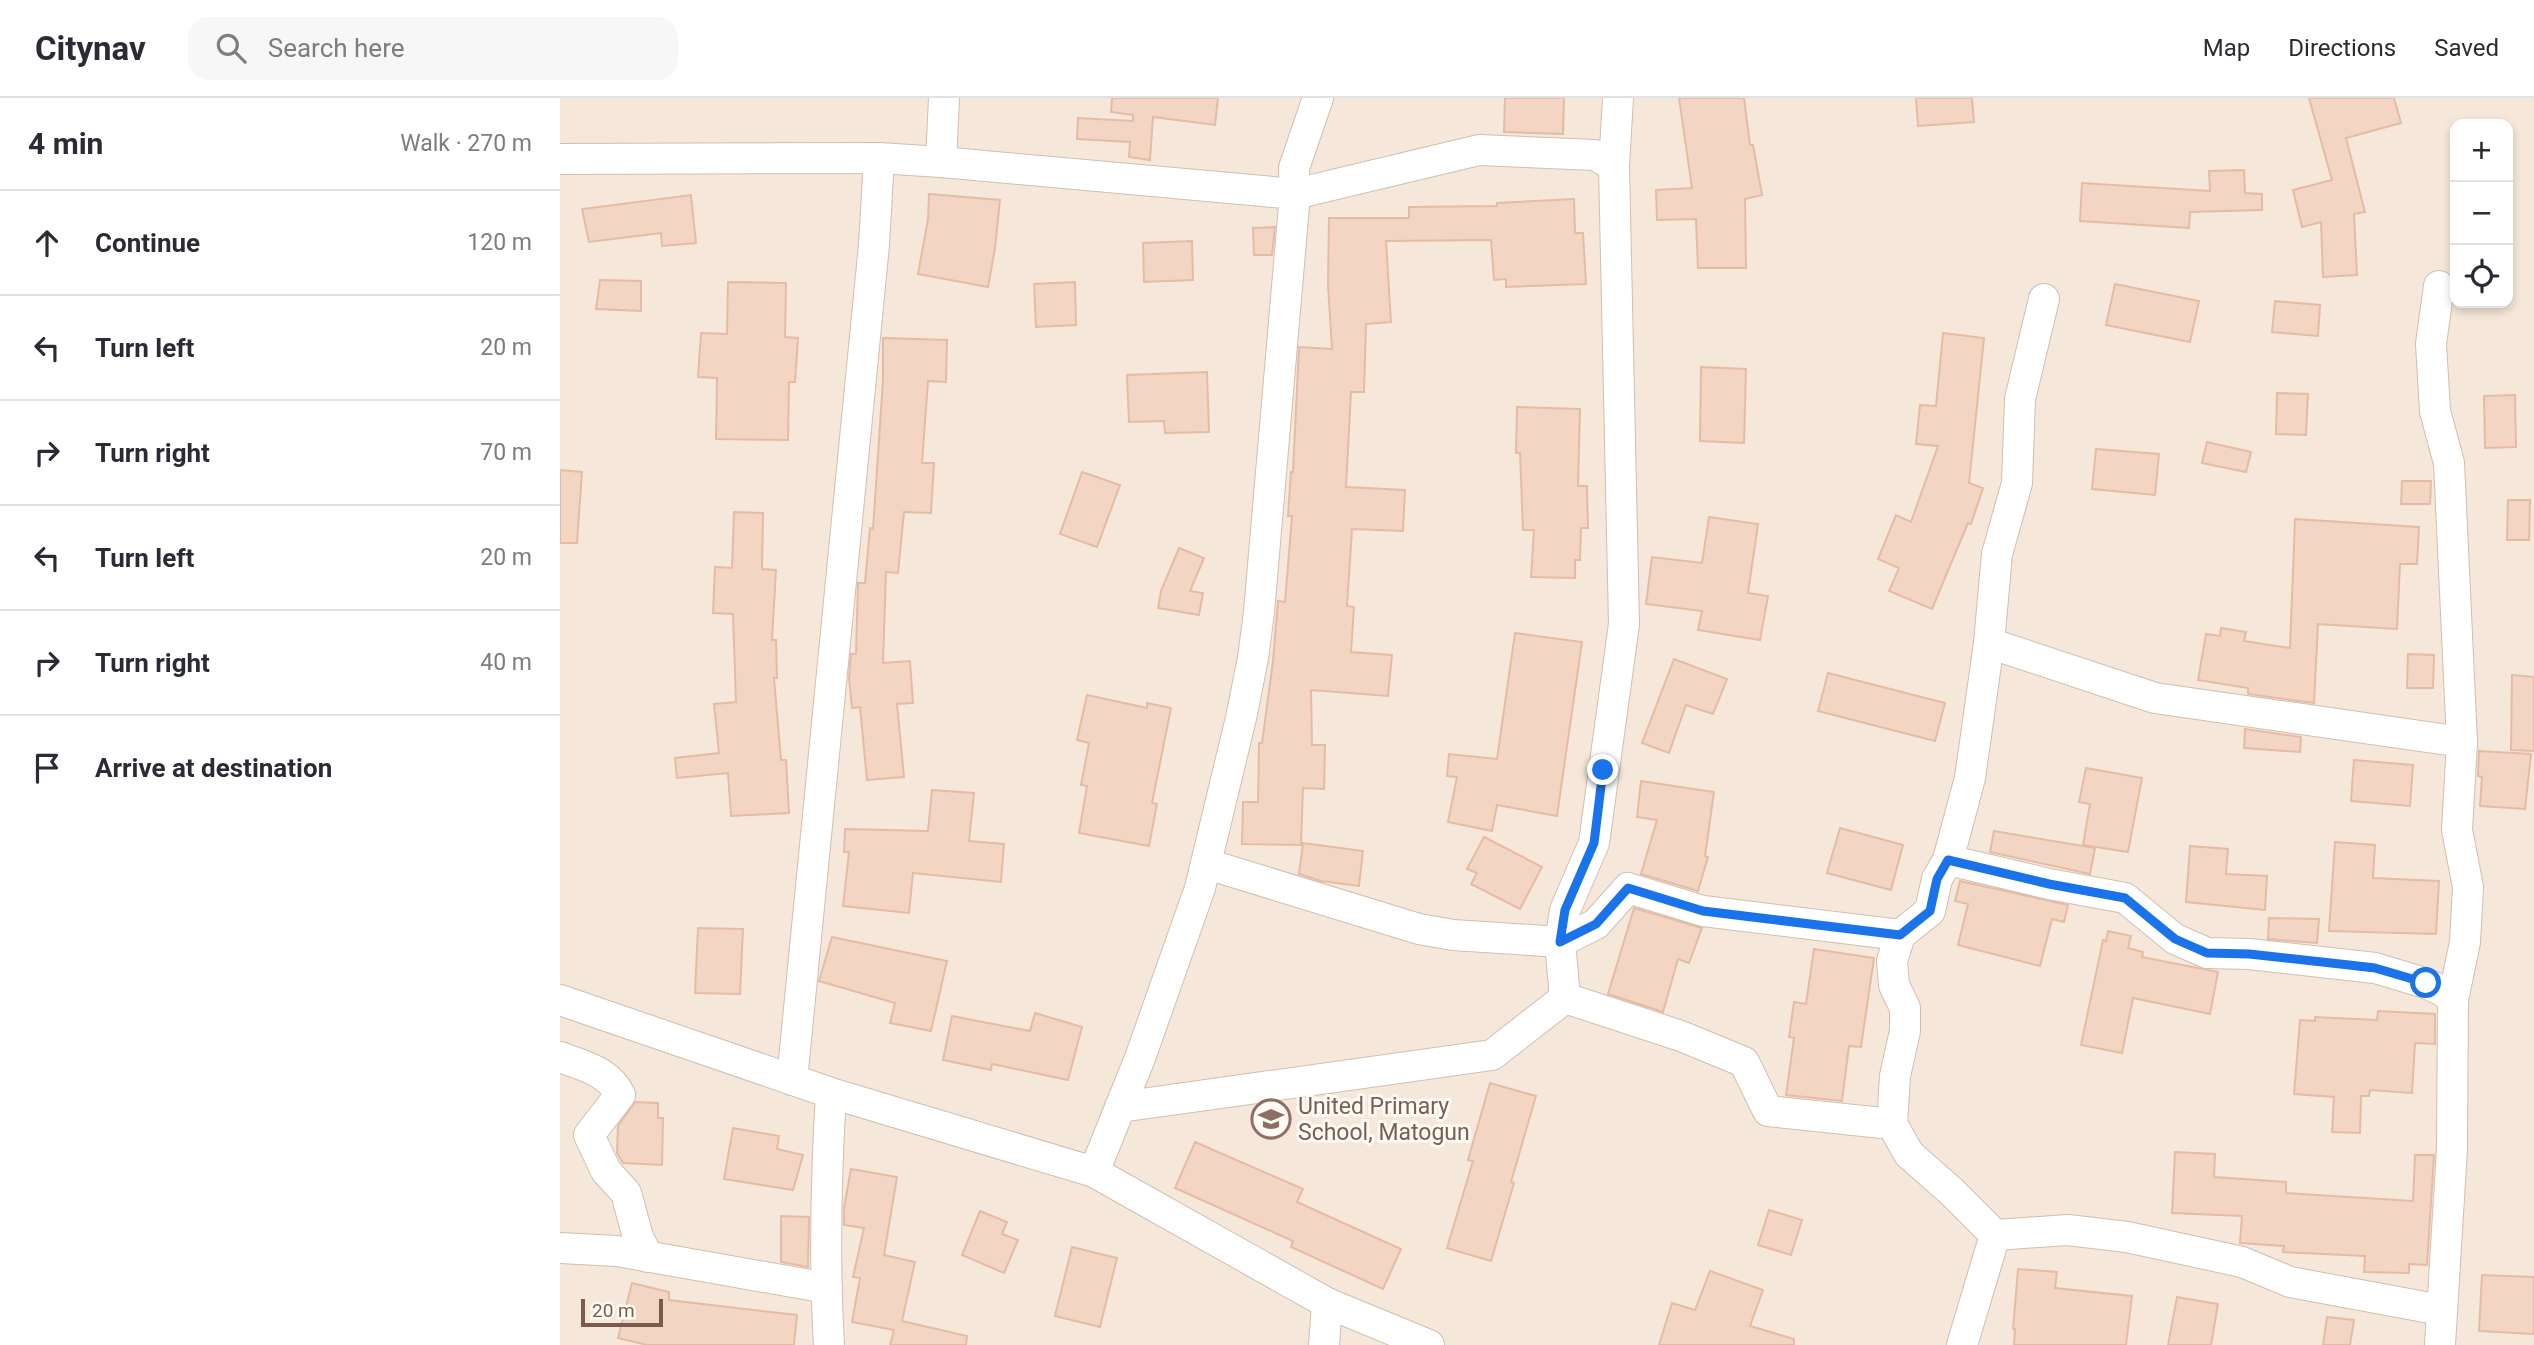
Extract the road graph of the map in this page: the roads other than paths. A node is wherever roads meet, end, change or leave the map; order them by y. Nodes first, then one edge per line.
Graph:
1 (944, 98) edge
2 (1318, 98) edge
3 (1618, 98) edge
4 (879, 158) junction
5 (560, 159) edge
6 (941, 162) junction
7 (1614, 166) junction
8 (1295, 194) junction
9 (2439, 286) dead end
10 (2044, 299) dead end
11 (1989, 643) junction
12 (2462, 742) junction
13 (1948, 860) junction
14 (1207, 864) junction
15 (1900, 935) junction
16 (1560, 942) junction
17 (1565, 998) junction
18 (560, 1000) edge
19 (2452, 1000) junction
20 (560, 1058) edge
21 (792, 1080) junction
22 (831, 1093) junction
23 (1120, 1107) junction
24 (1892, 1124) junction
25 (1094, 1172) junction
26 (1995, 1235) junction
27 (560, 1248) edge
28 (648, 1257) junction
29 (827, 1288) junction
30 (1327, 1303) junction
31 (2441, 1310) junction
32 (830, 1345) edge
33 (1324, 1345) edge
34 (1429, 1345) edge
35 (1962, 1345) edge
36 (2440, 1345) edge

1 - 6 street
2 - 8 street
3 - 7 street
4 - 5 street
4 - 6 street
4 - 21 street
6 - 8 street
7 - 8 street
7 - 16 street
8 - 14 street
9 - 12 street
10 - 11 street
11 - 12 street
11 - 13 street
12 - 19 street
13 - 15 street
13 - 19 street
14 - 16 street
14 - 23 street
15 - 16 street
15 - 24 street
16 - 17 street
17 - 23 street
17 - 24 street
18 - 21 street
19 - 31 street
20 - 28 street
21 - 22 street
22 - 25 street
22 - 29 street
23 - 25 street
24 - 26 street
25 - 30 street
26 - 31 street
26 - 35 street
27 - 28 street
28 - 29 street
29 - 32 street
30 - 33 street
30 - 34 street
31 - 36 street

